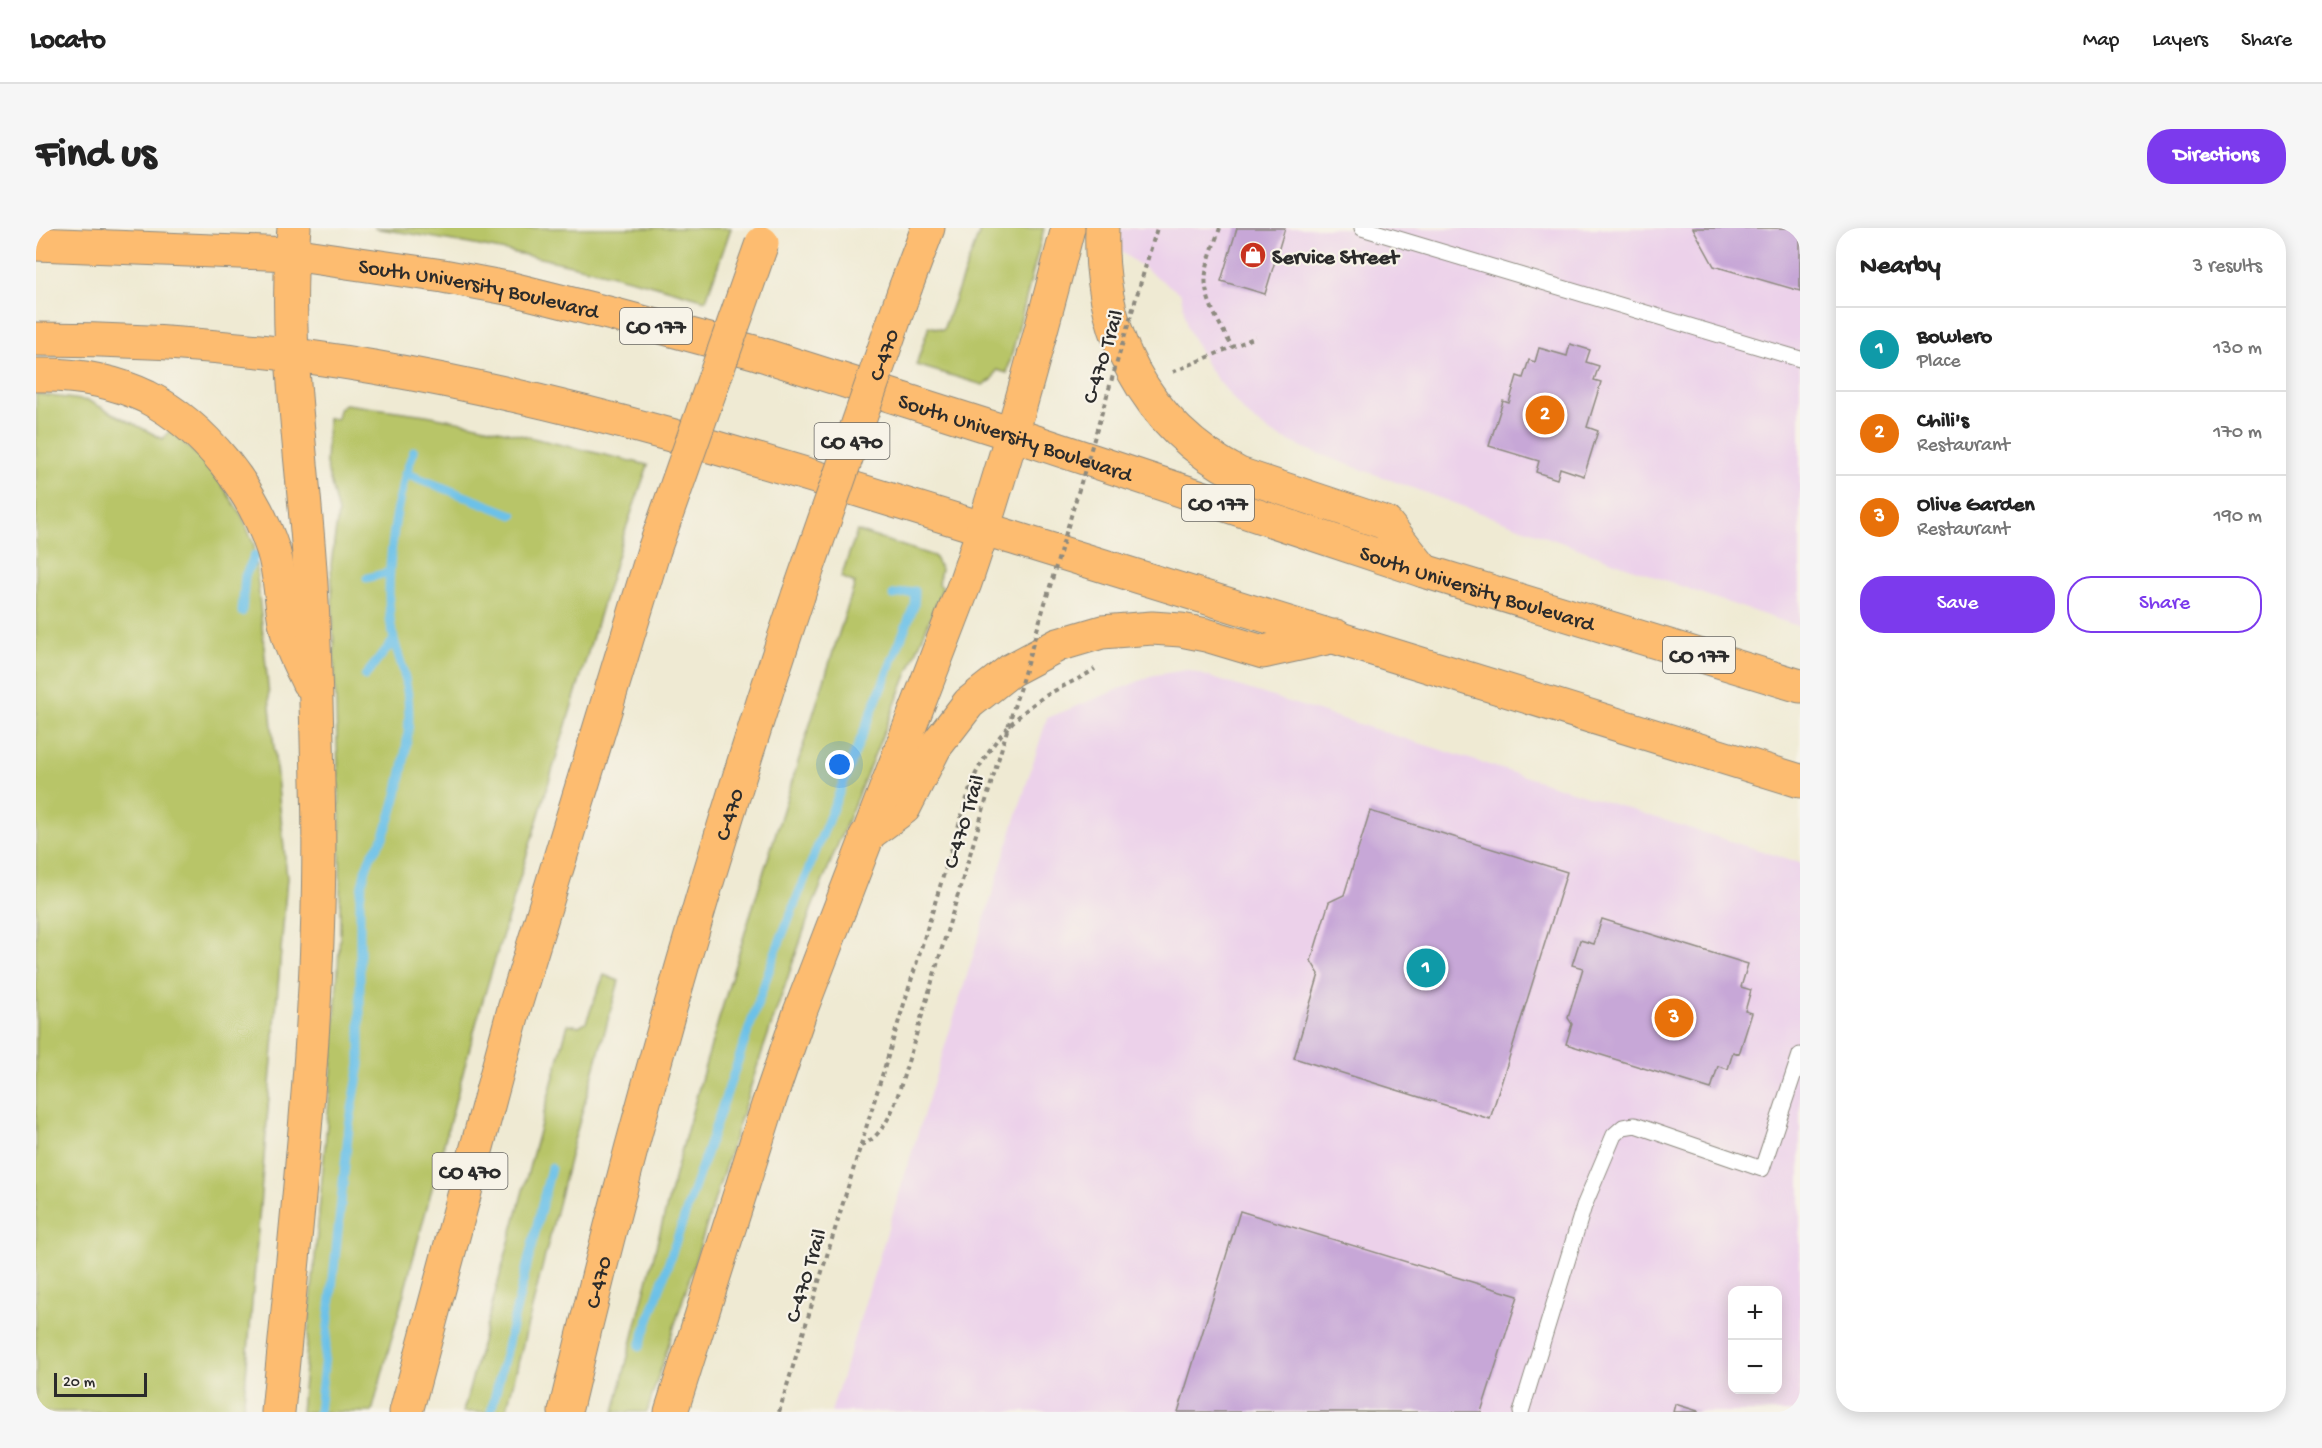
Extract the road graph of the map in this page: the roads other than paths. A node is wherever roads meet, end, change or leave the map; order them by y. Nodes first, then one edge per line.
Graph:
1 (928, 228) edge
2 (1068, 228) edge
3 (1102, 228) edge
4 (1362, 228) edge
5 (765, 235) edge
6 (292, 241) edge
7 (36, 244) edge
8 (36, 339) edge
9 (291, 355) junction
10 (1800, 359) edge
11 (36, 375) edge
12 (1012, 434) junction
13 (984, 529) junction
14 (1424, 571) junction
15 (1336, 636) junction
16 (1800, 686) edge
17 (315, 698) junction
18 (1800, 781) edge
19 (866, 836) junction
20 (1800, 1055) edge
21 (278, 1412) edge
22 (406, 1412) edge
23 (565, 1412) edge
24 (671, 1412) edge
25 (1521, 1412) edge

1 - 23 main road, C-470 / CO 470, bridge
2 - 12 main road
3 - 14 main road
4 - 10 lane
5 - 22 main road, CO 470, bridge
6 - 7 main road, South University Boulevard
6 - 9 main road
6 - 12 main road, South University Boulevard / CO 177
8 - 9 main road
9 - 13 main road
9 - 17 main road
11 - 17 main road
12 - 13 main road
12 - 14 main road, South University Boulevard / CO 177
13 - 15 main road
13 - 19 main road
14 - 16 main road, South University Boulevard / CO 177
15 - 18 main road
15 - 19 main road
17 - 21 main road
19 - 24 main road
20 - 25 lane

